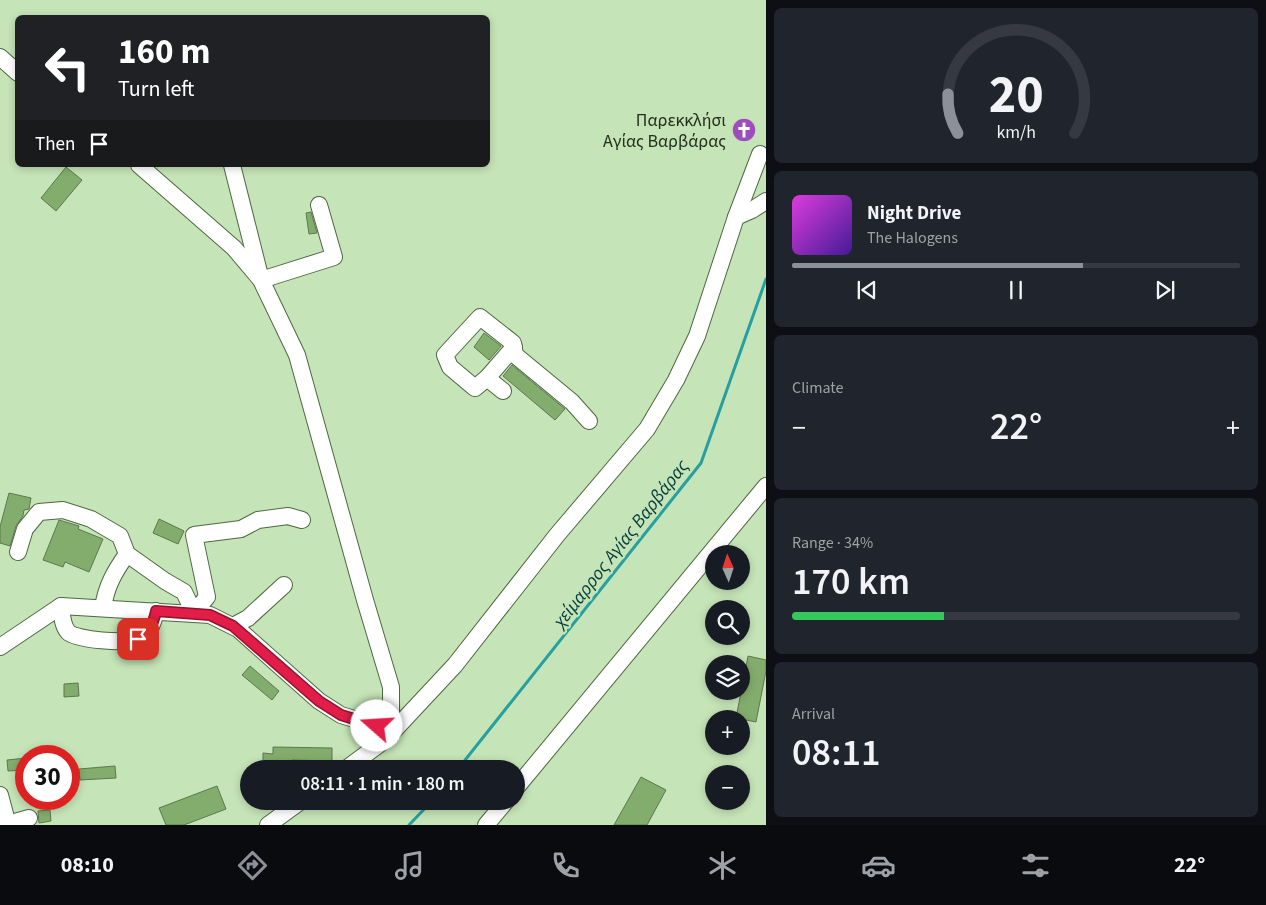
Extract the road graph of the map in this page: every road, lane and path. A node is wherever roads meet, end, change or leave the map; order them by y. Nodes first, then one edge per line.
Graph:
1 (0, 57) edge
2 (15, 70) edge
3 (760, 154) dead end
4 (141, 167) edge
5 (233, 167) edge
6 (766, 201) edge
7 (319, 205) dead end
8 (736, 217) junction
9 (261, 280) junction
10 (514, 347) junction
11 (487, 378) junction
12 (503, 391) dead end
13 (589, 421) dead end
14 (766, 486) edge
15 (302, 520) dead end
16 (18, 552) dead end
17 (127, 554) junction
18 (284, 585) dead end
19 (61, 606) junction
20 (103, 608) junction
21 (156, 611) junction
22 (194, 613) junction
23 (233, 626) junction
24 (0, 647) edge
25 (385, 740) junction
26 (358, 760) edge
27 (525, 777) edge
28 (0, 795) edge
29 (289, 810) edge
30 (498, 810) edge
31 (29, 818) dead end
32 (8, 824) edge
33 (268, 825) edge
34 (486, 825) edge

1 - 2 street
3 - 8 street
4 - 9 street
5 - 9 street
6 - 8 street
7 - 9 street
8 - 25 street
9 - 25 street
10 - 11 street
10 - 11 street
10 - 13 street
11 - 12 street
14 - 27 street
15 - 22 street
16 - 17 street
17 - 20 street
17 - 22 street
18 - 23 street
19 - 20 street
19 - 21 street
19 - 24 street
20 - 21 street
21 - 22 street
22 - 23 street
23 - 25 street
25 - 26 street
28 - 32 street
29 - 33 street
30 - 34 street
31 - 32 street

